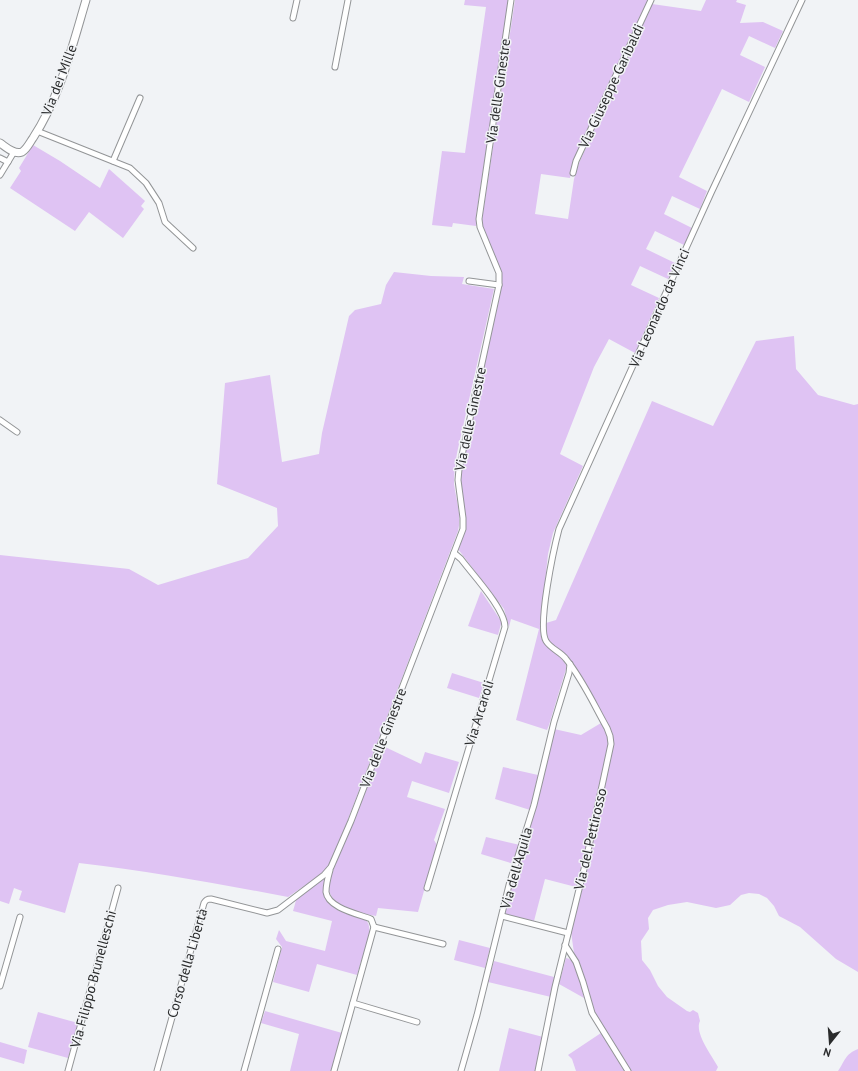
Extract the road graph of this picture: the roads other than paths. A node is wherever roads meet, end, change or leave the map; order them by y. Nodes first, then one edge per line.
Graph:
1 (86, 0) edge
2 (297, 0) edge
3 (348, 0) edge
4 (511, 0) edge
5 (651, 0) edge
6 (802, 0) edge
7 (293, 18) dead end
8 (335, 67) dead end
9 (140, 98) dead end
10 (37, 132) junction
11 (0, 143) edge
12 (17, 152) junction
13 (0, 158) edge
14 (113, 161) junction
15 (8, 162) junction
16 (573, 173) dead end
17 (0, 175) edge
18 (193, 248) dead end
19 (469, 280) dead end
20 (499, 285) junction
21 (0, 420) edge
22 (17, 432) dead end
23 (454, 553) junction
24 (543, 625) joint
25 (570, 664) junction
26 (580, 679) junction
27 (565, 682) junction
28 (331, 868) junction
29 (118, 888) dead end
30 (427, 888) dead end
31 (293, 898) joint
32 (502, 916) junction
33 (20, 917) dead end
34 (374, 927) junction
35 (568, 933) junction
36 (443, 944) dead end
37 (565, 945) junction
38 (278, 949) dead end
39 (0, 986) edge
40 (353, 1004) junction
41 (417, 1022) dead end
42 (68, 1071) edge
43 (157, 1071) edge
44 (244, 1071) edge
45 (334, 1071) edge
46 (461, 1071) edge
47 (538, 1071) edge
48 (628, 1071) edge

1 - 10 main road, Via dei Mille
2 - 7 street
3 - 8 street
4 - 20 street, Via delle Ginestre
5 - 16 street, Via Giuseppe Garibaldi
6 - 24 street, Via Leonardo da Vinci
9 - 14 street
10 - 12 main road, Via dei Mille
10 - 14 street
11 - 12 main road
12 - 15 street
13 - 15 street
14 - 18 street
15 - 17 street
19 - 20 street
20 - 23 street, Via delle Ginestre
21 - 22 street
23 - 28 street, Via delle Ginestre
23 - 30 street, Via Arcaroli
24 - 25 street, Via del Pettirosso
25 - 26 street, Via del Pettirosso
25 - 27 street, Via dell'Aquila
26 - 27 street
26 - 35 street, Via del Pettirosso
27 - 32 street, Via dell'Aquila
28 - 31 street, Via delle Ginestre
28 - 34 street
29 - 42 street, Via Filippo Brunelleschi
31 - 43 street, Corso della Libertà
32 - 35 street
32 - 46 street, Via dell'Aquila
33 - 39 street
34 - 36 street
34 - 40 street
35 - 37 street, Via del Pettirosso
37 - 47 street, Via del Pettirosso
37 - 48 street
38 - 44 street
40 - 41 street
40 - 45 street

